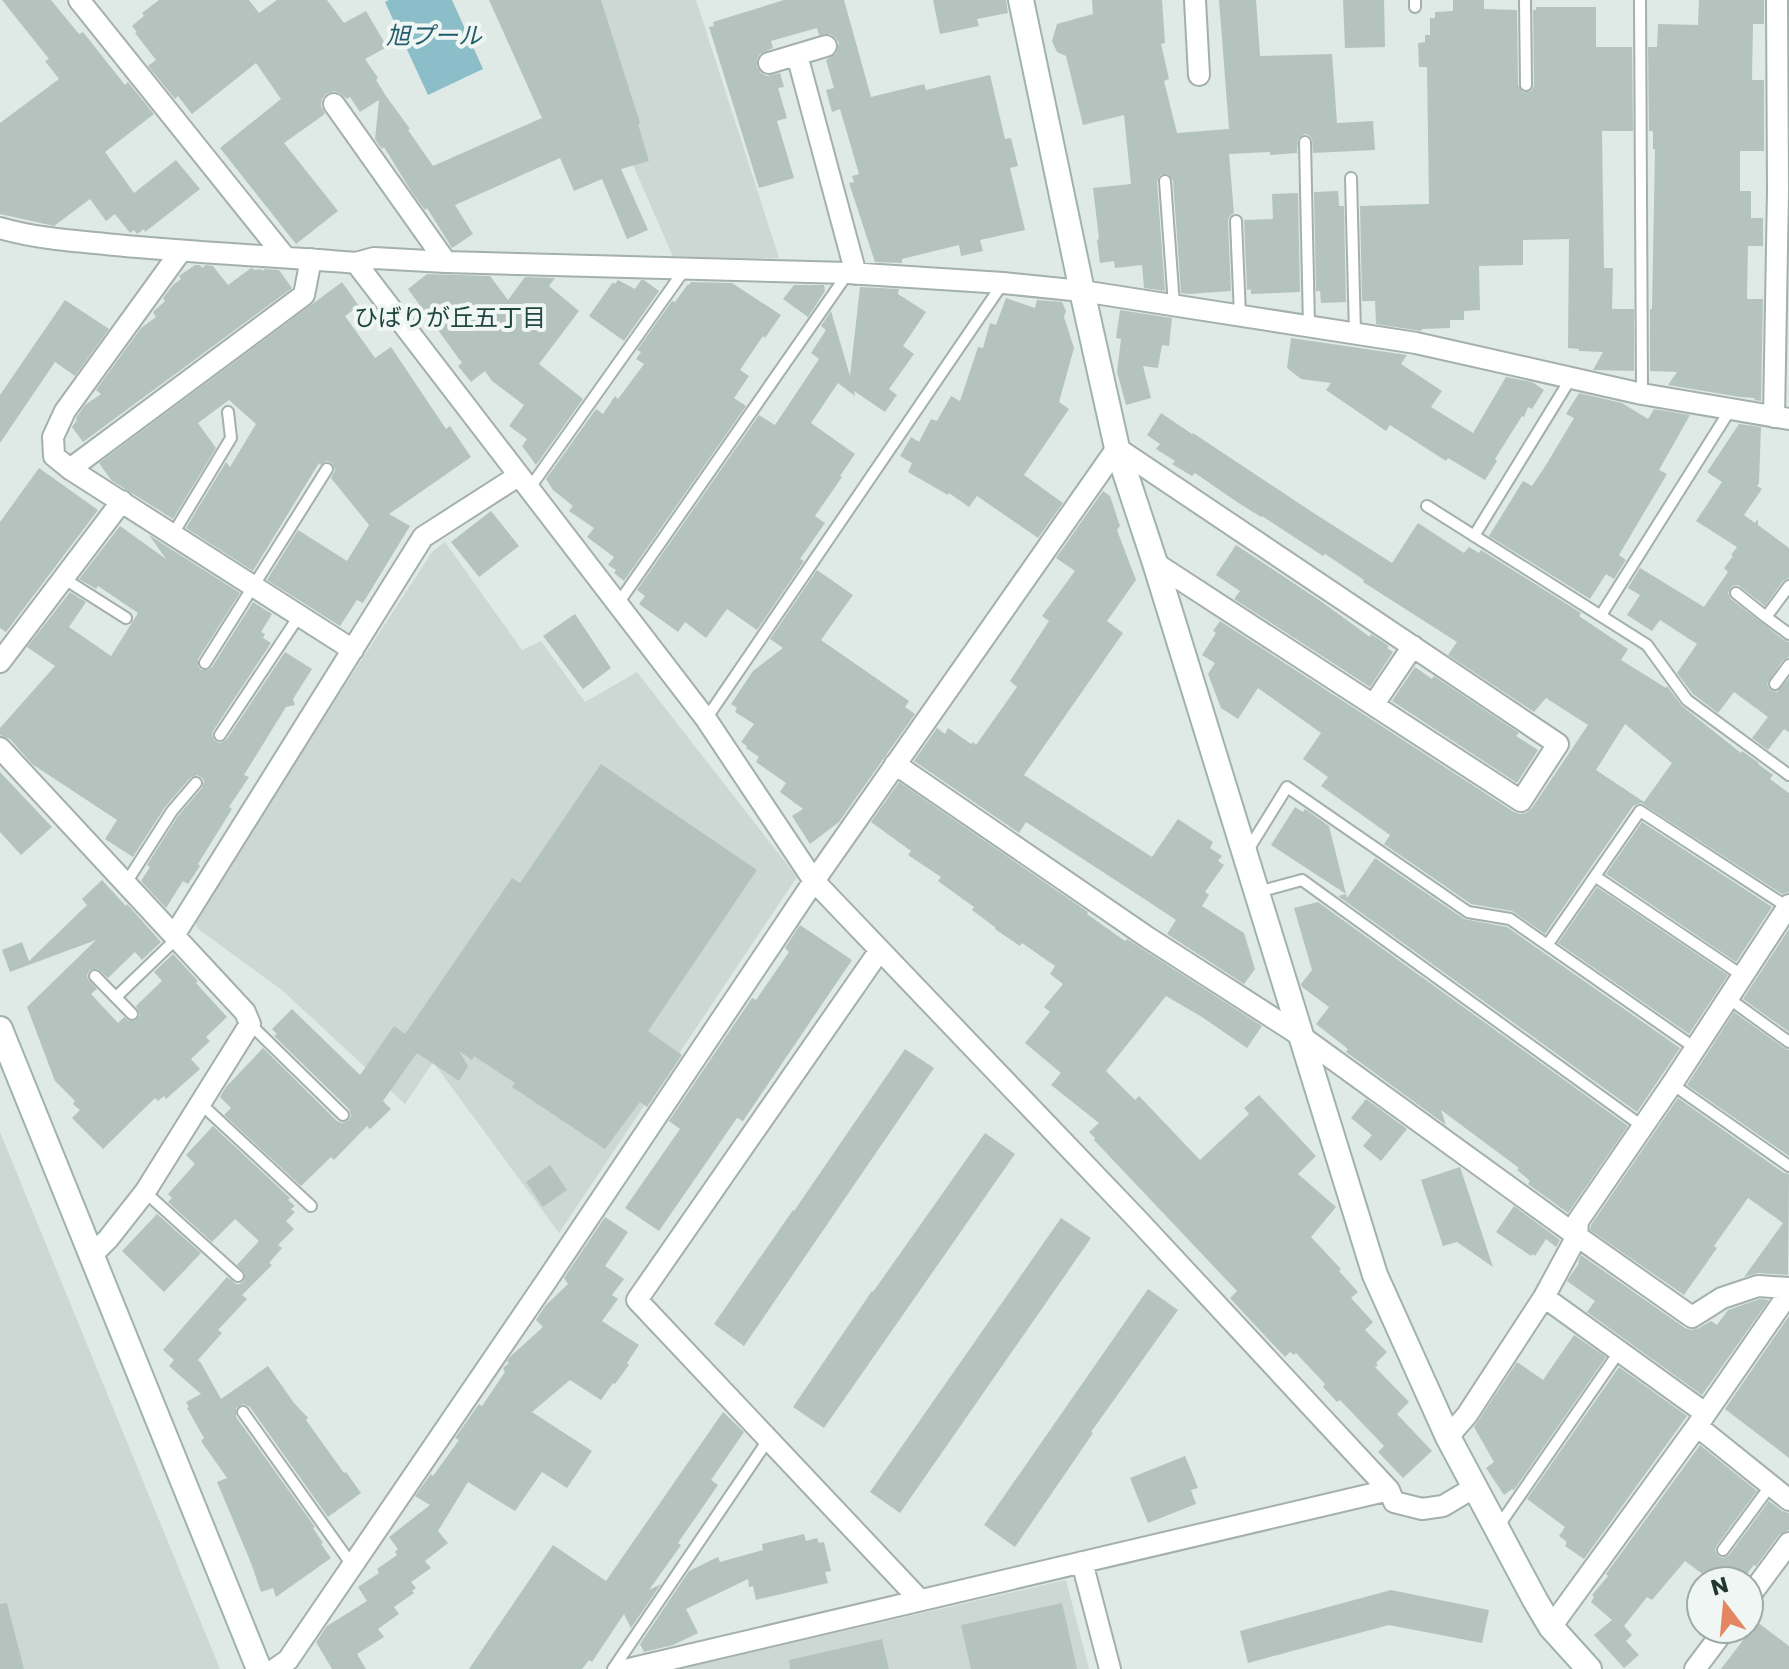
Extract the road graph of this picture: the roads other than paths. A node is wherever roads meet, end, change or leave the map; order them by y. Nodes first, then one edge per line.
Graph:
1 (79, 0) edge
2 (1021, 0) edge
3 (1195, 0) edge
4 (1525, 0) edge
5 (1640, 0) edge
6 (1777, 0) edge
7 (826, 46) dead end
8 (797, 55) junction
9 (769, 63) dead end
10 (1199, 75) dead end
11 (1526, 85) dead end
12 (334, 104) dead end
13 (1305, 142) dead end
14 (1351, 178) dead end
15 (1165, 181) dead end
16 (1784, 192) edge
17 (1236, 221) dead end
18 (0, 228) edge
19 (181, 251) junction
20 (285, 257) junction
21 (311, 259) junction
22 (446, 262) junction
23 (356, 263) junction
24 (686, 268) junction
25 (852, 273) junction
26 (1003, 283) junction
27 (1082, 291) junction
28 (1174, 305) junction
29 (1240, 315) junction
30 (1309, 326) junction
31 (1355, 333) junction
32 (1571, 378) junction
33 (1642, 394) junction
34 (1730, 410) junction
35 (228, 412) dead end
36 (1781, 418) edge
37 (1117, 448) junction
38 (70, 469) junction
39 (327, 469) dead end
40 (524, 482) junction
41 (122, 501) junction
42 (1427, 506) dead end
43 (173, 534) junction
44 (1474, 536) junction
45 (1155, 563) junction
46 (63, 578) junction
47 (254, 586) junction
48 (1789, 586) edge
49 (1736, 593) dead end
50 (617, 605) junction
51 (1601, 615) junction
52 (299, 616) junction
53 (1766, 617) junction
54 (126, 618) dead end
55 (1789, 634) edge
56 (1413, 646) junction
57 (353, 650) junction
58 (0, 662) edge
59 (205, 663) dead end
60 (1789, 665) edge
61 (1775, 684) dead end
62 (1374, 704) junction
63 (706, 719) junction
64 (220, 735) dead end
65 (0, 748) edge
66 (895, 764) junction
67 (1789, 775) edge
68 (196, 783) dead end
69 (1245, 855) junction
70 (1596, 877) junction
71 (814, 881) junction
72 (126, 883) junction
73 (1256, 892) junction
74 (1789, 907) edge
75 (175, 934) junction
76 (1548, 944) junction
77 (880, 950) junction
78 (95, 976) dead end
79 (1743, 976) junction
80 (116, 997) junction
81 (1728, 998) junction
82 (132, 1014) dead end
83 (250, 1024) junction
84 (0, 1029) edge
85 (1301, 1036) junction
86 (1789, 1042) edge
87 (1695, 1048) junction
88 (1672, 1084) junction
89 (200, 1103) junction
90 (343, 1115) dead end
91 (1642, 1126) junction
92 (1789, 1166) edge
93 (145, 1192) junction
94 (311, 1206) dead end
95 (1577, 1236) junction
96 (92, 1255) junction
97 (238, 1276) dead end
98 (1789, 1290) edge
99 (1544, 1297) junction
100 (1619, 1352) junction
101 (243, 1412) dead end
102 (1701, 1419) junction
103 (1448, 1437) junction
104 (768, 1440) junction
105 (1771, 1485) junction
106 (1475, 1487) junction
107 (1389, 1490) junction
108 (1789, 1500) edge
109 (1497, 1528) junction
110 (1789, 1543) edge
111 (1723, 1550) dead end
112 (1082, 1562) junction
113 (352, 1565) junction
114 (1765, 1575) edge
115 (920, 1600) junction
116 (1551, 1627) junction
117 (1713, 1645) edge
118 (259, 1669) edge
119 (275, 1669) edge
120 (613, 1669) edge
121 (629, 1669) edge
122 (1110, 1669) edge
123 (1589, 1669) edge
124 (1695, 1669) edge

1 - 20 street
2 - 27 street
3 - 10 street
4 - 11 lane
5 - 33 lane
6 - 16 street
7 - 8 street
8 - 9 street
8 - 25 street
12 - 22 street
13 - 30 lane
14 - 31 lane
15 - 28 lane
16 - 36 street
17 - 29 lane
18 - 19 street
19 - 20 street
19 - 38 street
20 - 21 street
21 - 23 street
21 - 38 street
22 - 23 street
22 - 24 street
23 - 40 street
24 - 25 street
24 - 40 lane
25 - 26 street
25 - 50 lane
26 - 27 street
26 - 63 lane
27 - 28 street
27 - 37 street
28 - 29 street
29 - 30 street
30 - 31 street
31 - 32 street
32 - 33 street
32 - 44 lane
33 - 34 street
34 - 36 street
34 - 51 lane
35 - 43 lane
37 - 45 street
37 - 56 street
37 - 66 street
38 - 41 street
39 - 47 lane
40 - 50 street
40 - 57 street
41 - 43 street
41 - 46 street
42 - 44 lane
43 - 47 street
44 - 51 lane
45 - 62 street
45 - 69 street
46 - 54 lane
46 - 58 street
47 - 52 street
47 - 59 lane
48 - 53 lane
49 - 53 lane
50 - 63 street
51 - 67 lane
52 - 57 street
52 - 64 lane
53 - 55 lane
56 - 62 street
56 - 62 street
57 - 75 street
60 - 61 lane
63 - 71 street
65 - 72 street
66 - 71 street
66 - 85 street
68 - 72 lane
69 - 73 street
69 - 76 lane
70 - 74 lane
70 - 76 lane
70 - 79 lane
71 - 77 street
71 - 113 street
72 - 75 street
73 - 85 street
73 - 91 lane
74 - 79 street
75 - 80 lane
75 - 83 street
76 - 87 lane
77 - 104 street
77 - 107 street
78 - 80 lane
79 - 81 street
80 - 82 lane
81 - 86 lane
81 - 87 street
83 - 89 street
83 - 90 lane
84 - 96 street
85 - 95 street
85 - 103 street
87 - 88 street
88 - 91 street
88 - 92 lane
89 - 93 street
89 - 94 lane
91 - 95 street
93 - 96 street
93 - 97 lane
95 - 98 street
95 - 99 street
96 - 118 street
98 - 102 street
99 - 100 street
99 - 103 street
100 - 102 street
100 - 109 lane
101 - 113 lane
102 - 105 street
102 - 116 street
103 - 106 street
104 - 115 street
104 - 120 lane
105 - 108 street
105 - 111 lane
106 - 107 street
106 - 109 street
107 - 112 street
109 - 116 street
110 - 114 street
112 - 115 street
112 - 122 street
113 - 119 street
115 - 121 street
116 - 123 street
117 - 124 street

